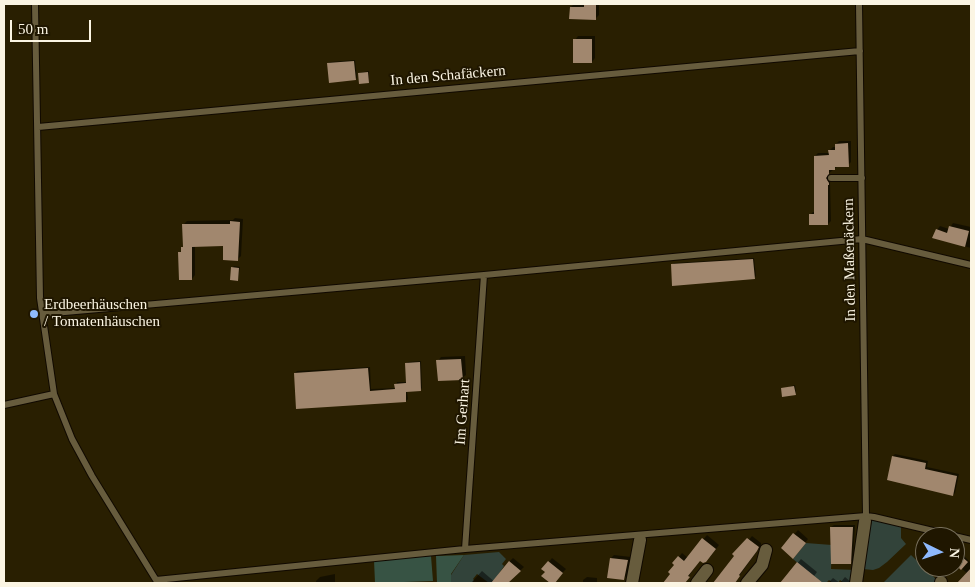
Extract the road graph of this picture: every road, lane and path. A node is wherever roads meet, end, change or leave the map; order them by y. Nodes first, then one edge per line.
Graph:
1 (35, 4) edge
2 (859, 4) edge
3 (860, 51) junction
4 (38, 128) junction
5 (831, 178) dead end
6 (862, 178) junction
7 (862, 239) junction
8 (971, 265) edge
9 (484, 275) junction
10 (42, 314) junction
11 (54, 394) junction
12 (4, 406) edge
13 (866, 518) junction
14 (640, 540) dead end
15 (971, 540) edge
16 (465, 550) junction
17 (766, 550) dead end
18 (706, 570) dead end
19 (632, 583) edge
20 (697, 583) edge
21 (747, 583) edge
22 (856, 583) edge

1 - 4 lane
2 - 3 lane, In den Maßenäckern
3 - 4 lane, In den Schafäckern
3 - 6 lane, In den Maßenäckern
4 - 10 lane
5 - 6 lane
6 - 7 lane, In den Maßenäckern
7 - 8 lane
7 - 9 lane
7 - 13 lane, In den Maßenäckern
9 - 10 lane
9 - 16 lane, Im Gerhart
10 - 11 lane
11 - 12 lane
11 - 16 lane
13 - 15 lane
13 - 16 lane
13 - 22 street
14 - 19 street
17 - 21 street
18 - 20 street

